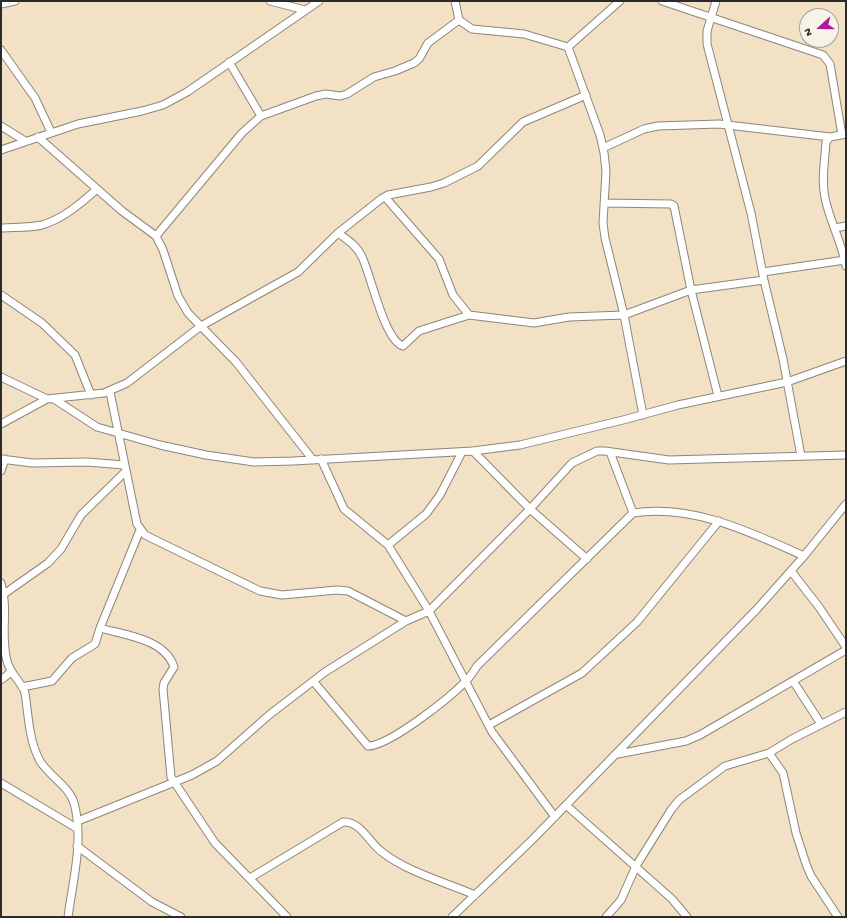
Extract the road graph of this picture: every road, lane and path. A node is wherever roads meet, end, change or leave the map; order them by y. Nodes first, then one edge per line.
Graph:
1 (15, 1) edge
2 (270, 1) edge
3 (319, 1) edge
4 (455, 1) edge
5 (620, 1) edge
6 (662, 1) edge
7 (716, 1) edge
8 (1, 4) edge
9 (305, 10) junction
10 (712, 18) junction
11 (459, 20) junction
12 (568, 47) junction
13 (1, 50) edge
14 (229, 62) junction
15 (586, 95) junction
16 (261, 116) junction
17 (728, 125) junction
18 (1, 126) edge
19 (51, 132) junction
20 (844, 134) edge
21 (38, 137) junction
22 (830, 137) junction
23 (25, 141) junction
24 (603, 148) junction
25 (1, 150) edge
26 (96, 190) junction
27 (385, 197) junction
28 (604, 203) junction
29 (846, 226) edge
30 (1, 228) edge
31 (835, 228) junction
32 (338, 233) junction
33 (156, 236) junction
34 (846, 264) edge
35 (763, 272) junction
36 (764, 280) junction
37 (691, 290) junction
38 (1, 295) edge
39 (469, 315) junction
40 (624, 315) junction
41 (201, 326) junction
42 (846, 361) edge
43 (1, 377) edge
44 (787, 382) junction
45 (110, 392) junction
46 (91, 395) junction
47 (718, 396) junction
48 (50, 399) junction
49 (643, 415) junction
50 (1, 424) edge
51 (119, 434) junction
52 (472, 451) junction
53 (462, 452) junction
54 (610, 452) junction
55 (801, 456) junction
56 (846, 456) edge
57 (3, 459) edge
58 (321, 459) junction
59 (313, 460) junction
60 (124, 468) junction
61 (1, 471) edge
62 (846, 504) edge
63 (530, 509) junction
64 (633, 513) junction
65 (719, 521) junction
66 (140, 530) junction
67 (388, 545) junction
68 (804, 556) junction
69 (587, 559) junction
70 (791, 571) junction
71 (1, 583) edge
72 (4, 594) junction
73 (429, 611) junction
74 (406, 621) junction
75 (100, 628) junction
76 (846, 647) edge
77 (846, 650) edge
78 (11, 672) junction
79 (1, 680) edge
80 (313, 681) junction
81 (793, 681) junction
82 (466, 682) junction
83 (22, 687) junction
84 (846, 712) edge
85 (821, 724) junction
86 (489, 725) junction
87 (769, 753) junction
88 (618, 754) junction
89 (175, 782) junction
90 (1, 783) edge
91 (567, 806) junction
92 (555, 817) junction
93 (78, 821) junction
94 (78, 829) junction
95 (77, 846) junction
96 (636, 866) junction
97 (250, 878) junction
98 (475, 895) junction
99 (68, 917) edge
100 (181, 917) edge
101 (287, 917) edge
102 (452, 917) edge
103 (606, 917) edge
104 (687, 917) edge
105 (838, 917) edge

1 - 8 street
2 - 9 street
3 - 9 street
4 - 11 street
5 - 12 street
6 - 10 street
7 - 10 street
9 - 14 street
10 - 17 street
10 - 20 street
11 - 12 street
11 - 16 street
12 - 15 street
13 - 19 street
14 - 16 street
14 - 19 street
15 - 24 street
15 - 27 street
16 - 33 street
17 - 22 street
17 - 24 street
17 - 35 street
18 - 23 street
19 - 21 street
20 - 22 street
21 - 23 street
21 - 26 street
22 - 31 street
23 - 25 street
24 - 28 street
26 - 30 street
26 - 33 street
27 - 32 street
27 - 39 street
28 - 37 street
28 - 40 street
29 - 31 street
31 - 34 street
32 - 39 street
32 - 41 street
33 - 41 street
34 - 35 street
35 - 36 street
36 - 37 street
36 - 44 street
37 - 40 street
37 - 47 street
38 - 46 street
39 - 40 street
40 - 49 street
41 - 45 street
41 - 59 street
42 - 44 street
43 - 48 street
44 - 47 street
44 - 55 street
45 - 46 street
45 - 51 street
46 - 48 street
47 - 49 street
48 - 50 street
48 - 51 street
49 - 52 street
51 - 59 street
51 - 60 street
52 - 53 street
52 - 63 street
53 - 58 street
53 - 67 street
54 - 55 street
54 - 63 street
54 - 64 street
55 - 56 street
57 - 60 street
57 - 61 street
58 - 59 street
58 - 67 street
60 - 66 street
60 - 72 street
62 - 68 street
63 - 69 street
63 - 73 street
64 - 65 street
64 - 69 street
65 - 68 street
65 - 86 street
66 - 74 street
66 - 75 street
67 - 73 street
68 - 70 street
69 - 82 street
70 - 76 street
70 - 88 street
71 - 72 street
72 - 78 street
73 - 74 street
73 - 82 street
74 - 80 street
75 - 83 street
75 - 89 street
77 - 81 street
78 - 79 street
78 - 83 street
80 - 82 street
80 - 89 street
81 - 85 street
81 - 88 street
82 - 86 street
83 - 93 street
84 - 85 street
85 - 87 street
86 - 92 street
87 - 96 street
87 - 105 street
88 - 91 street
89 - 93 street
89 - 97 street
90 - 94 street
91 - 92 street
91 - 96 street
92 - 98 street
93 - 94 street
94 - 95 street
95 - 99 street
95 - 100 street
96 - 103 street
96 - 104 street
97 - 98 street
97 - 101 street
98 - 102 street

